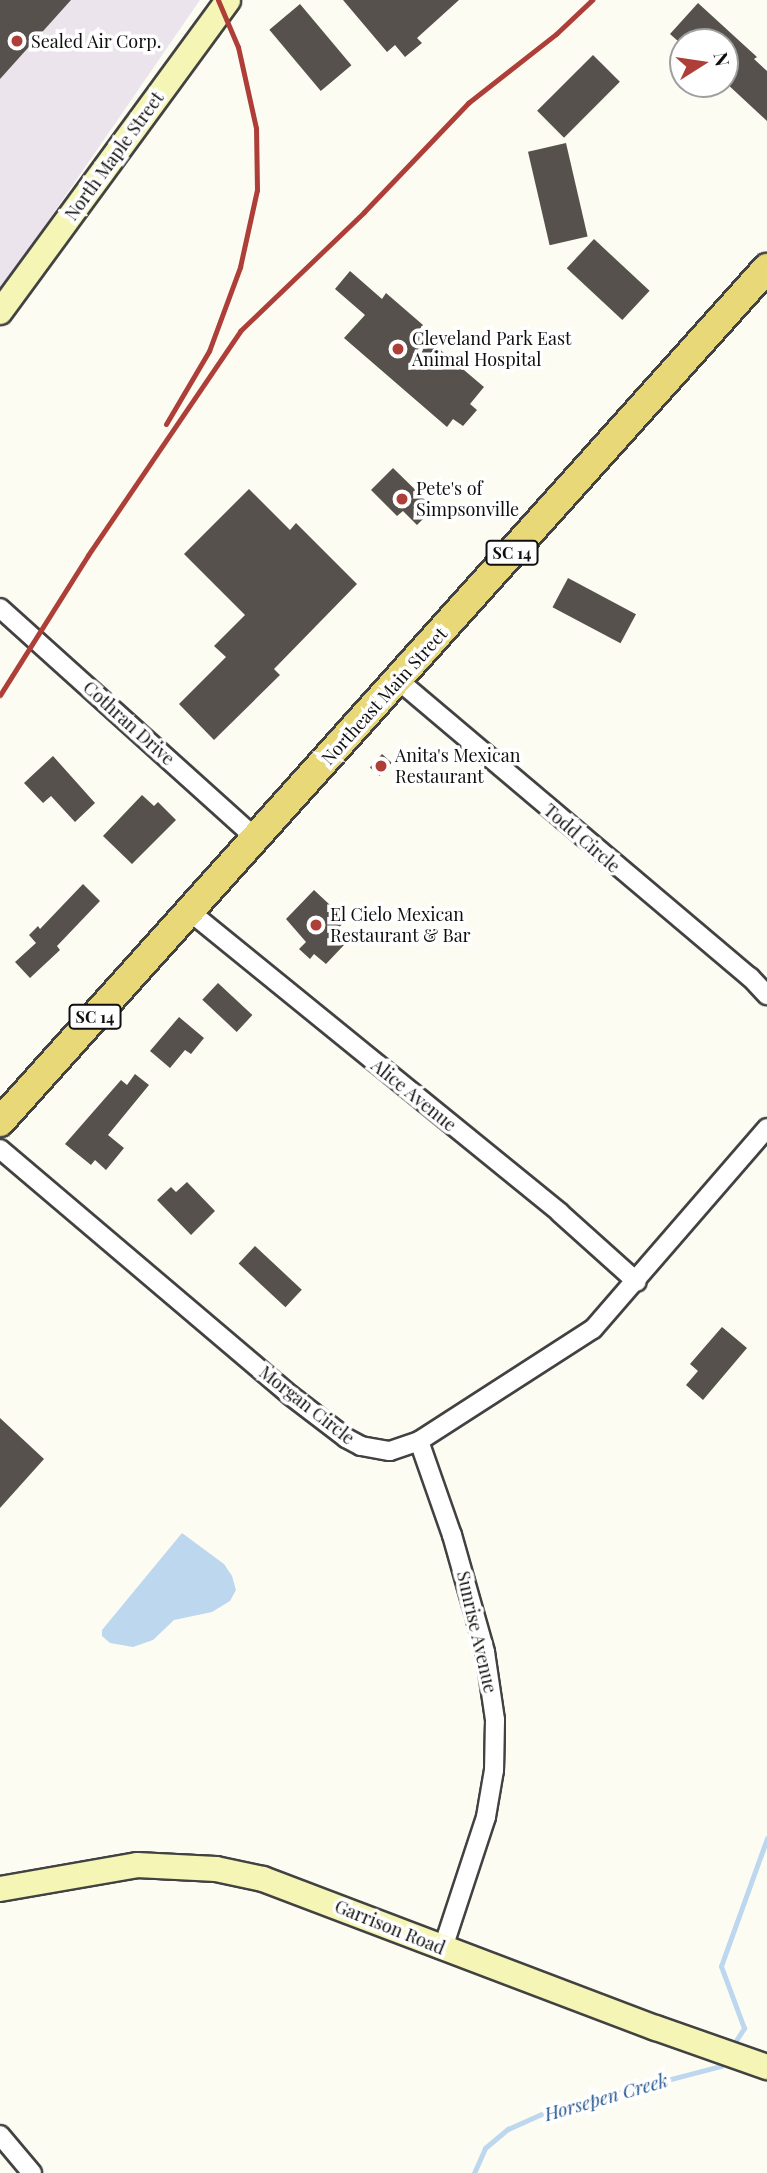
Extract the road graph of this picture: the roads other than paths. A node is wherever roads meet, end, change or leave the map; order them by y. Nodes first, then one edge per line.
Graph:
1 (228, 0) edge
2 (767, 268) edge
3 (0, 312) edge
4 (0, 608) edge
5 (398, 680) junction
6 (257, 839) junction
7 (189, 911) junction
8 (767, 995) edge
9 (0, 1122) edge
10 (767, 1128) edge
11 (0, 1149) edge
12 (637, 1282) junction
13 (419, 1441) junction
14 (0, 1889) edge
15 (443, 1948) junction
16 (767, 2067) edge
17 (0, 2136) edge
18 (32, 2173) edge

1 - 3 street, North Maple Street
2 - 5 main road, Northeast Main Street / SC 14
4 - 6 street, Cothran Drive
5 - 6 main road, Northeast Main Street / SC 14
5 - 8 street, Todd Circle
6 - 7 main road, Northeast Main Street / SC 14
7 - 9 main road, Northeast Main Street / SC 14
7 - 12 street, Alice Avenue
10 - 12 street
11 - 13 street, Morgan Circle
12 - 13 street, Morgan Circle
13 - 15 street, Sunrise Avenue
14 - 15 street, Garrison Road
15 - 16 street, Garrison Road
17 - 18 street

